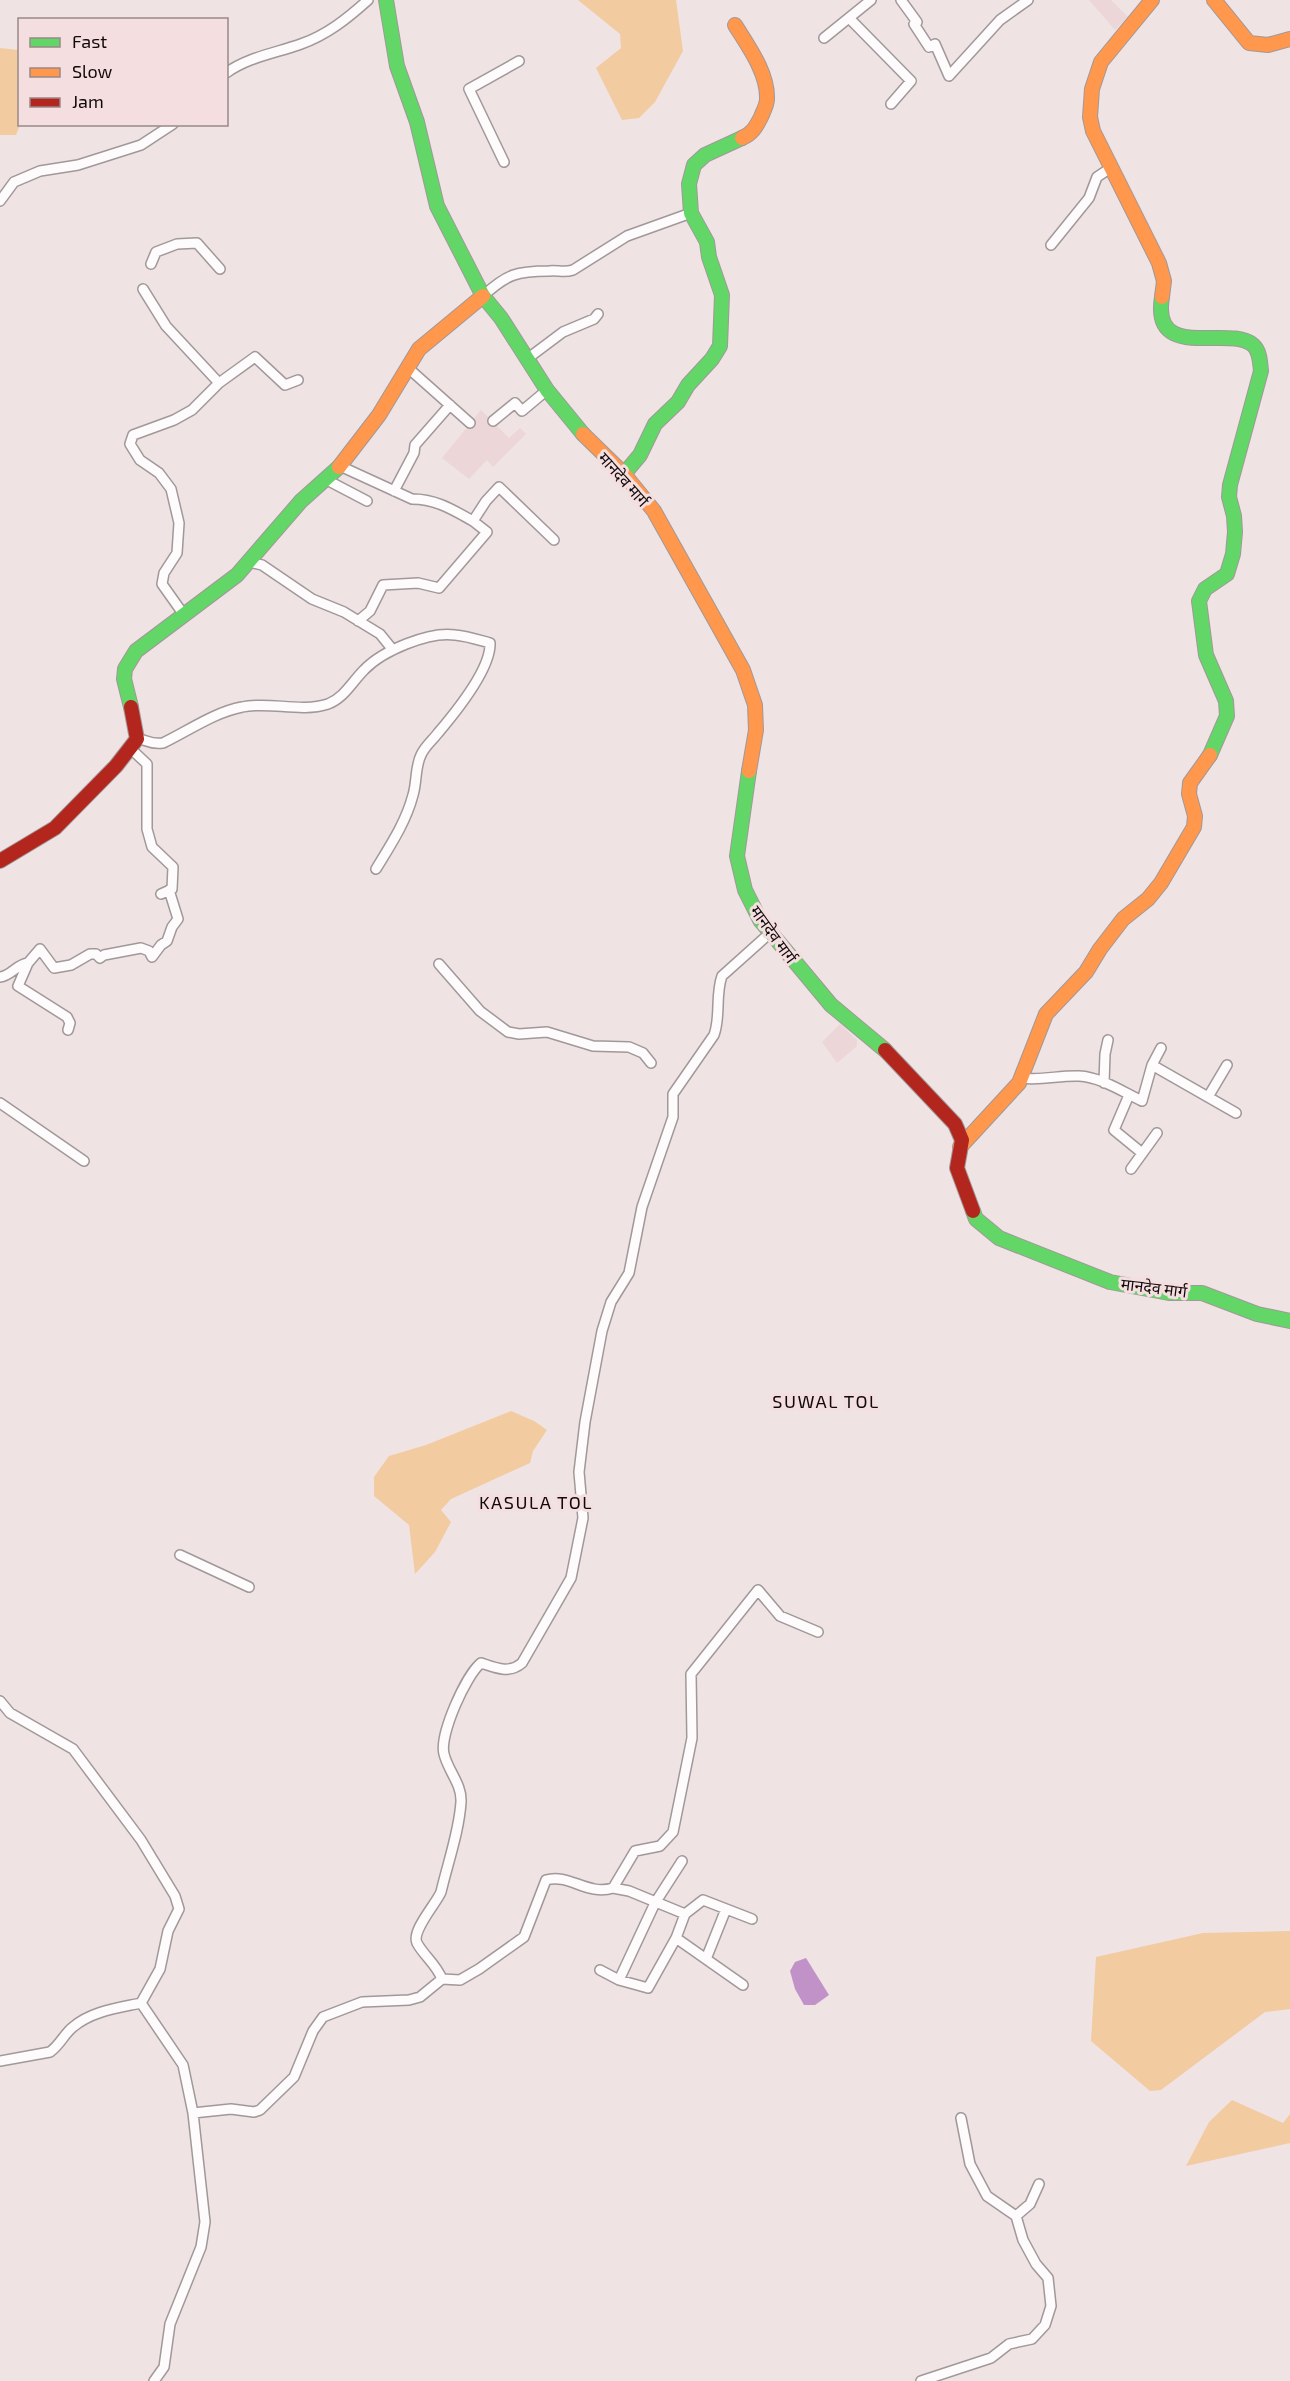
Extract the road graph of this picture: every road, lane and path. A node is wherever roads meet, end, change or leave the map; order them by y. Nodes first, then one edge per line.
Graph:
1 (368, 0) edge
2 (386, 0) edge
3 (871, 0) edge
4 (901, 0) edge
5 (1028, 0) edge
6 (1152, 0) edge
7 (1218, 1) edge
8 (849, 18) junction
9 (735, 25) dead end
10 (824, 38) dead end
11 (1290, 39) edge
12 (519, 62) dead end
13 (228, 72) edge
14 (891, 104) dead end
15 (170, 126) edge
16 (504, 162) dead end
17 (1112, 167) junction
18 (0, 201) edge
19 (691, 213) junction
20 (1051, 245) dead end
21 (151, 264) dead end
22 (220, 269) dead end
23 (143, 289) dead end
24 (483, 296) junction
25 (598, 314) dead end
26 (527, 359) junction
27 (407, 367) junction
28 (298, 380) dead end
29 (219, 383) junction
30 (547, 390) junction
31 (450, 405) junction
32 (493, 421) dead end
33 (471, 423) dead end
34 (340, 466) junction
35 (624, 474) junction
36 (325, 479) junction
37 (394, 491) junction
38 (367, 501) dead end
39 (473, 521) junction
40 (554, 540) dead end
41 (249, 562) junction
42 (184, 615) junction
43 (358, 621) junction
44 (393, 650) junction
45 (134, 744) junction
46 (0, 861) edge
47 (376, 869) dead end
48 (770, 933) junction
49 (28, 963) junction
50 (439, 964) dead end
51 (0, 977) edge
52 (68, 1030) dead end
53 (1108, 1040) dead end
54 (1161, 1048) dead end
55 (651, 1063) dead end
56 (1152, 1065) junction
57 (1227, 1065) dead end
58 (1021, 1078) junction
59 (1104, 1083) junction
60 (1129, 1095) junction
61 (1208, 1097) junction
62 (0, 1103) edge
63 (1236, 1113) dead end
64 (1157, 1133) dead end
65 (960, 1147) junction
66 (1142, 1153) junction
67 (84, 1161) dead end
68 (1131, 1169) dead end
69 (1290, 1322) edge
70 (180, 1555) dead end
71 (249, 1587) dead end
72 (818, 1632) dead end
73 (0, 1701) edge
74 (682, 1861) dead end
75 (613, 1888) junction
76 (655, 1903) junction
77 (726, 1909) junction
78 (685, 1914) junction
79 (752, 1919) dead end
80 (676, 1938) junction
81 (706, 1959) junction
82 (600, 1970) dead end
83 (442, 1978) junction
84 (619, 1980) junction
85 (743, 1985) dead end
86 (141, 2003) junction
87 (0, 2061) edge
88 (192, 2113) junction
89 (961, 2118) dead end
90 (1039, 2184) dead end
91 (1016, 2216) junction
92 (154, 2381) edge
93 (921, 2381) edge

1 - 13 street
2 - 24 main road, मानदेव मार्ग
3 - 8 street
4 - 5 street
6 - 17 main road
7 - 11 main road
8 - 10 street
8 - 14 street
9 - 19 main road
12 - 16 street
15 - 18 street
17 - 20 street
17 - 58 main road
19 - 24 street
19 - 35 main road
21 - 22 street
23 - 29 street
24 - 26 main road, मानदेव मार्ग
24 - 27 main road
25 - 26 street
26 - 30 main road, मानदेव मार्ग
27 - 31 street
27 - 34 main road
28 - 29 street
29 - 42 street
30 - 32 street
30 - 35 main road, मानदेव मार्ग
31 - 33 street
31 - 37 street
34 - 36 main road
34 - 37 street
35 - 48 main road, मानदेव मार्ग
36 - 38 street
36 - 41 main road
37 - 39 street
39 - 40 street
39 - 43 street
41 - 42 main road
41 - 43 street
42 - 45 main road
43 - 44 street
44 - 45 street
44 - 47 street
45 - 46 main road
45 - 49 street
48 - 65 main road, मानदेव मार्ग
48 - 83 street
49 - 51 street
49 - 52 street
50 - 55 street
53 - 59 street
54 - 56 street
56 - 60 street
56 - 61 street
57 - 61 street
58 - 59 street
58 - 65 main road
59 - 60 street
60 - 66 street
61 - 63 street
62 - 67 street
64 - 66 street
65 - 69 main road, मानदेव मार्ग
66 - 68 street
70 - 71 street
72 - 75 street
73 - 86 street
74 - 76 street
75 - 76 street
75 - 83 street
76 - 78 street
76 - 84 street
77 - 78 street
77 - 79 street
77 - 81 street
78 - 80 street
80 - 81 street
80 - 84 street
81 - 85 street
82 - 84 street
83 - 88 street
86 - 87 street
86 - 88 street
88 - 92 street
89 - 91 street
90 - 91 street
91 - 93 street

